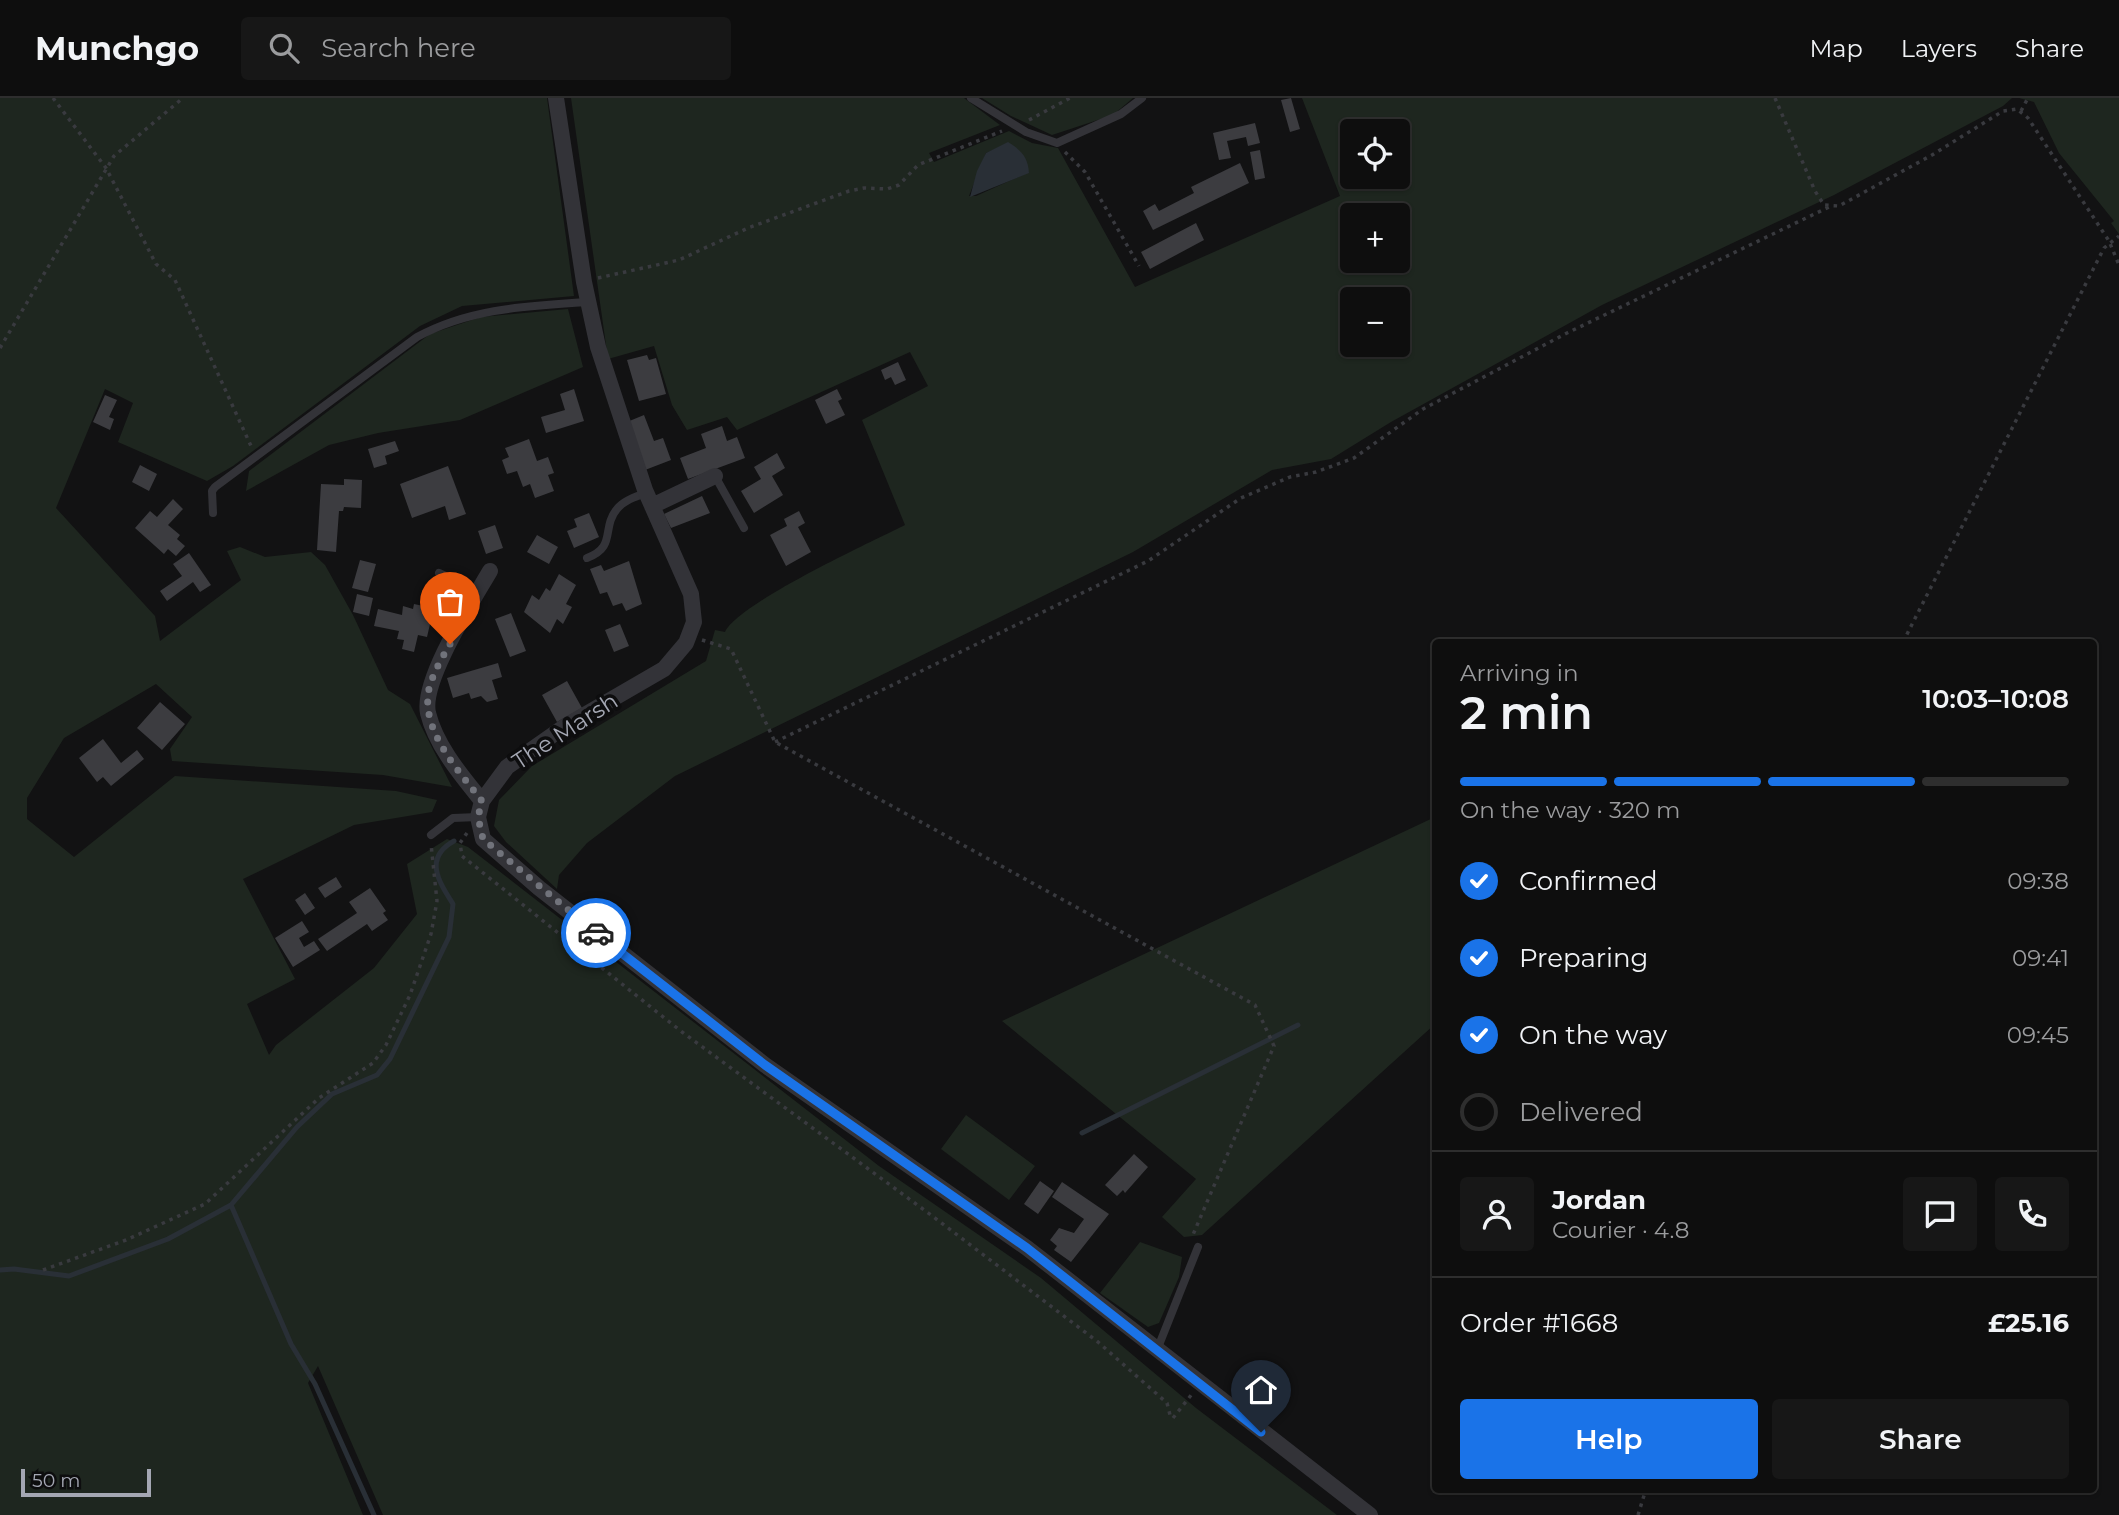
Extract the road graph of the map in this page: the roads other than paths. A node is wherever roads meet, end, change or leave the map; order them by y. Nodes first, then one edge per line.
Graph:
1 (556, 98) edge
2 (971, 98) edge
3 (1142, 98) edge
4 (587, 302) junction
5 (715, 476) joint
6 (649, 499) junction
7 (213, 513) dead end
8 (744, 528) dead end
9 (587, 558) dead end
10 (490, 571) dead end
11 (439, 573) dead end
12 (478, 591) junction
13 (482, 801) junction
14 (478, 821) junction
15 (431, 835) road end
16 (1198, 1247) road end
17 (1157, 1350) junction
18 (1370, 1515) edge

1 - 4 street
2 - 3 lane
4 - 6 street
4 - 7 lane
5 - 6 street
5 - 8 lane
6 - 9 lane
6 - 13 street, The Marsh
10 - 12 street
11 - 12 lane
12 - 13 street
13 - 14 street, The Marsh
14 - 15 lane
14 - 17 street
16 - 17 lane
17 - 18 street

